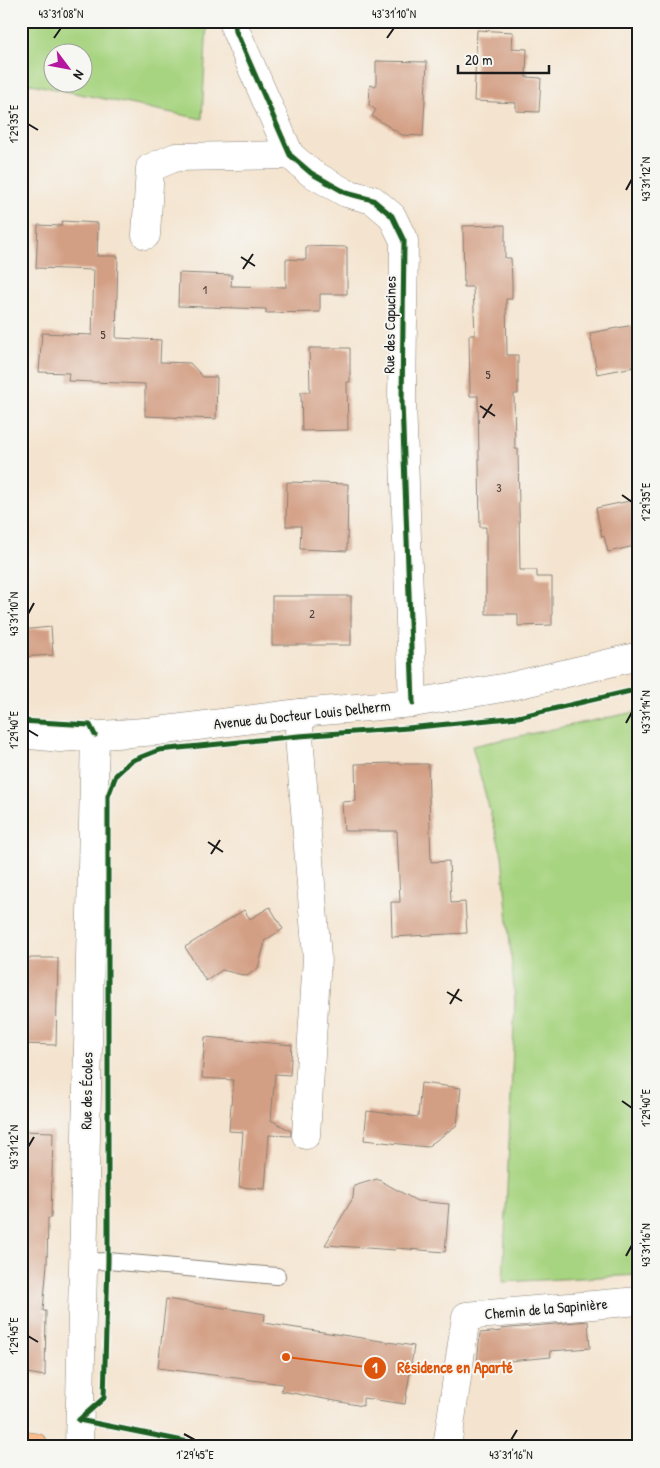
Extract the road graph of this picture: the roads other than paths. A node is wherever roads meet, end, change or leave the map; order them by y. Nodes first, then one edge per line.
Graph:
1 (236, 21) edge
2 (290, 155) junction
3 (146, 235) dead end
4 (639, 656) edge
5 (413, 703) junction
6 (300, 713) junction
7 (21, 734) edge
8 (95, 735) junction
9 (306, 1135) dead end
10 (83, 1262) junction
11 (277, 1276) dead end
12 (639, 1301) edge
13 (21, 1445) edge
14 (35, 1447) edge
15 (79, 1447) edge
16 (447, 1447) edge

1 - 2 street, Rue des Capucines
2 - 3 street
2 - 5 street, Rue des Capucines
4 - 5 street, Avenue du Docteur Louis Delherm
5 - 6 street, Avenue du Docteur Louis Delherm
6 - 8 street, Avenue du Docteur Louis Delherm
6 - 9 street
7 - 8 street, Avenue du Docteur Louis Delherm
8 - 10 street, Rue des Écoles
10 - 11 lane
10 - 15 street, Rue des Écoles
12 - 16 street, Chemin de la Sapinière
13 - 14 main road

